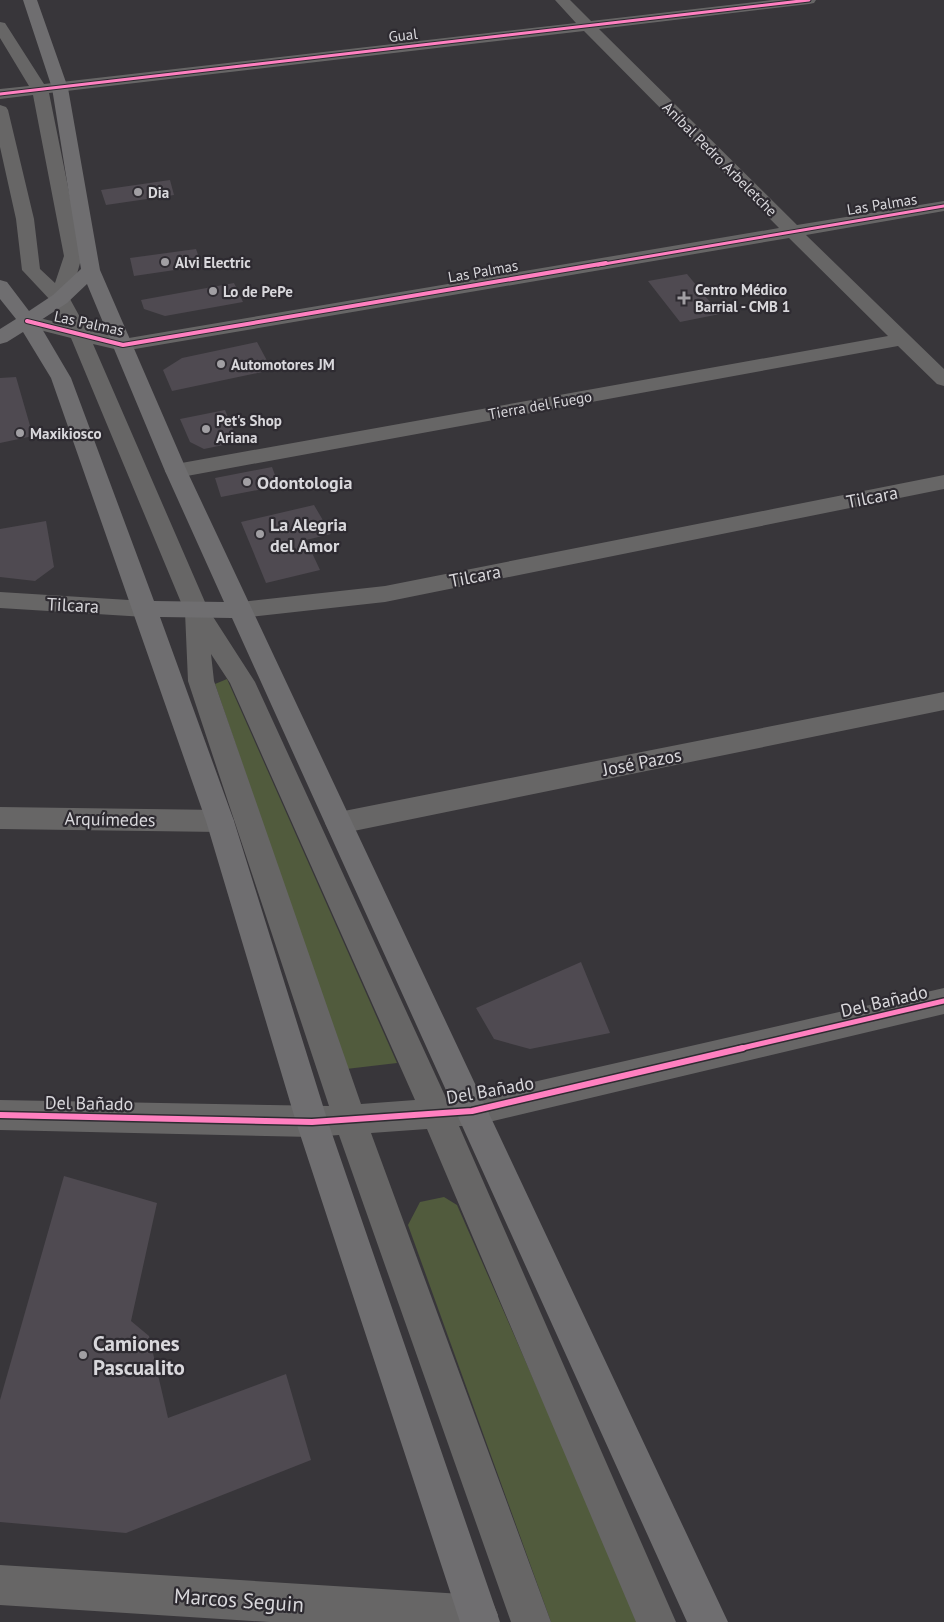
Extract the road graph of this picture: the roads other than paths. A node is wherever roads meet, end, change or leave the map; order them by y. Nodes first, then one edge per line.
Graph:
1 (30, 0) edge
2 (562, 0) edge
3 (809, 0) edge
4 (0, 26) edge
5 (586, 26) junction
6 (60, 88) junction
7 (40, 90) junction
8 (0, 94) edge
9 (0, 110) edge
10 (944, 206) edge
11 (792, 231) junction
12 (91, 270) junction
13 (0, 286) edge
14 (60, 299) junction
15 (27, 321) junction
16 (80, 336) junction
17 (0, 338) edge
18 (903, 339) junction
19 (123, 345) junction
20 (944, 380) edge
21 (176, 471) junction
22 (944, 482) edge
23 (0, 600) edge
24 (145, 609) junction
25 (196, 610) junction
26 (241, 610) junction
27 (944, 701) edge
28 (0, 818) edge
29 (220, 821) junction
30 (339, 823) junction
31 (944, 1000) edge
32 (472, 1111) junction
33 (437, 1114) junction
34 (0, 1115) edge
35 (350, 1119) junction
36 (312, 1122) junction
37 (0, 1585) edge
38 (479, 1619) edge
39 (531, 1622) edge
40 (656, 1622) edge
41 (708, 1622) edge

1 - 6 main road
2 - 5 street, Aníbal Pedro Arbeletche
3 - 5 street, Gual
4 - 7 street
5 - 6 street, Gual
5 - 11 street, Aníbal Pedro Arbeletche
6 - 7 street, Gual
6 - 12 main road
7 - 8 street, Gual
7 - 14 street
9 - 14 street
10 - 11 street, Las Palmas
11 - 18 street, Aníbal Pedro Arbeletche
11 - 19 street, Las Palmas
12 - 14 main road
12 - 19 main road
13 - 15 main road
14 - 15 main road
14 - 16 street
15 - 16 street, Las Palmas
15 - 17 main road
15 - 24 main road
16 - 19 street, Las Palmas
16 - 25 street
18 - 20 street, Aníbal Pedro Arbeletche
18 - 21 street, Tierra del Fuego
19 - 21 main road
21 - 26 main road
22 - 26 street, Tilcara
23 - 24 street, Tilcara
24 - 25 main road, Tilcara
24 - 29 main road
25 - 26 main road, Tilcara
25 - 33 street
25 - 35 street
26 - 30 main road
27 - 30 street, José Pazos
28 - 29 street, Arquímedes
29 - 36 main road
30 - 32 main road
31 - 32 street, Del Bañado
32 - 33 street, Del Bañado
32 - 41 main road
33 - 35 street, Del Bañado
33 - 40 street
34 - 36 street, Del Bañado
35 - 36 street, Del Bañado
35 - 39 street
36 - 38 main road
37 - 38 street, Marcos Seguin

